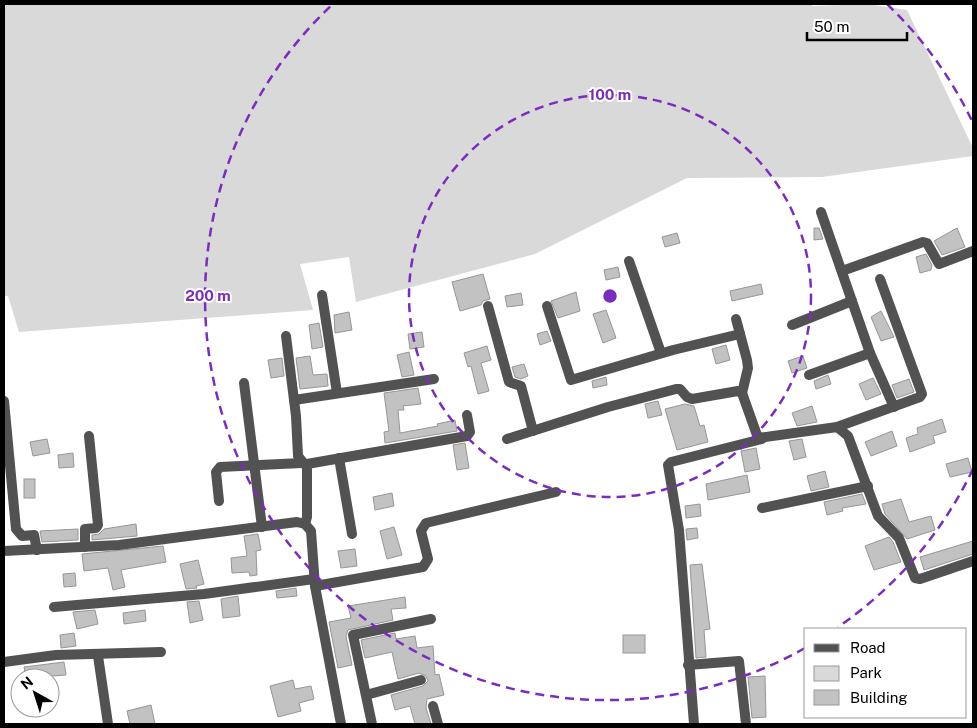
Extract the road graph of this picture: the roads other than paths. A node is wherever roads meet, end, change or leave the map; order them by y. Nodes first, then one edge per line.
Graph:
1 (821, 212) dead end
2 (973, 251) edge
3 (628, 260) dead end
4 (842, 271) junction
5 (880, 279) dead end
6 (322, 295) dead end
7 (852, 301) junction
8 (488, 306) dead end
9 (547, 306) dead end
10 (736, 319) dead end
11 (792, 325) dead end
12 (740, 334) junction
13 (286, 336) dead end
14 (661, 353) junction
15 (870, 353) junction
16 (809, 375) dead end
17 (434, 379) dead end
18 (244, 383) dead end
19 (742, 393) junction
20 (337, 394) junction
21 (294, 400) junction
22 (4, 401) edge
23 (894, 407) junction
24 (467, 415) dead end
25 (837, 427) junction
26 (533, 431) junction
27 (89, 436) dead end
28 (507, 439) dead end
29 (762, 439) junction
30 (339, 458) junction
31 (255, 465) junction
32 (304, 465) junction
33 (868, 486) junction
34 (556, 492) dead end
35 (219, 501) dead end
36 (762, 508) dead end
37 (305, 524) junction
38 (262, 527) junction
39 (352, 534) dead end
40 (85, 547) junction
41 (37, 550) junction
42 (4, 551) edge
43 (973, 562) edge
44 (314, 583) junction
45 (54, 608) dead end
46 (431, 619) dead end
47 (161, 652) dead end
48 (98, 656) junction
49 (4, 662) edge
50 (688, 665) junction
51 (421, 680) dead end
52 (366, 695) junction
53 (433, 706) dead end
54 (108, 724) edge
55 (341, 724) edge
56 (372, 724) edge
57 (438, 724) edge
58 (694, 724) edge
59 (746, 724) edge

1 - 4 street
2 - 4 street
3 - 14 street
4 - 7 street
5 - 23 street
6 - 20 street
7 - 11 street
7 - 15 street
8 - 26 street
9 - 14 street
10 - 12 street
12 - 14 street
12 - 19 street
13 - 21 street
15 - 16 street
15 - 23 street
17 - 20 street
18 - 31 street
19 - 26 street
19 - 29 street
20 - 21 street
21 - 32 street
22 - 41 street
23 - 25 street
24 - 30 street
25 - 29 street
25 - 33 street
26 - 28 street
27 - 40 street
29 - 50 street
30 - 32 street
30 - 39 street
31 - 32 street
31 - 35 street
31 - 38 street
32 - 37 street
33 - 36 street
33 - 43 street
34 - 44 street
37 - 38 street
37 - 44 street
38 - 40 street
40 - 41 street
41 - 42 street
44 - 45 street
44 - 55 street
46 - 52 street
47 - 48 street
48 - 49 street
48 - 54 street
50 - 58 street
50 - 59 street
51 - 52 street
52 - 56 street
53 - 57 street

